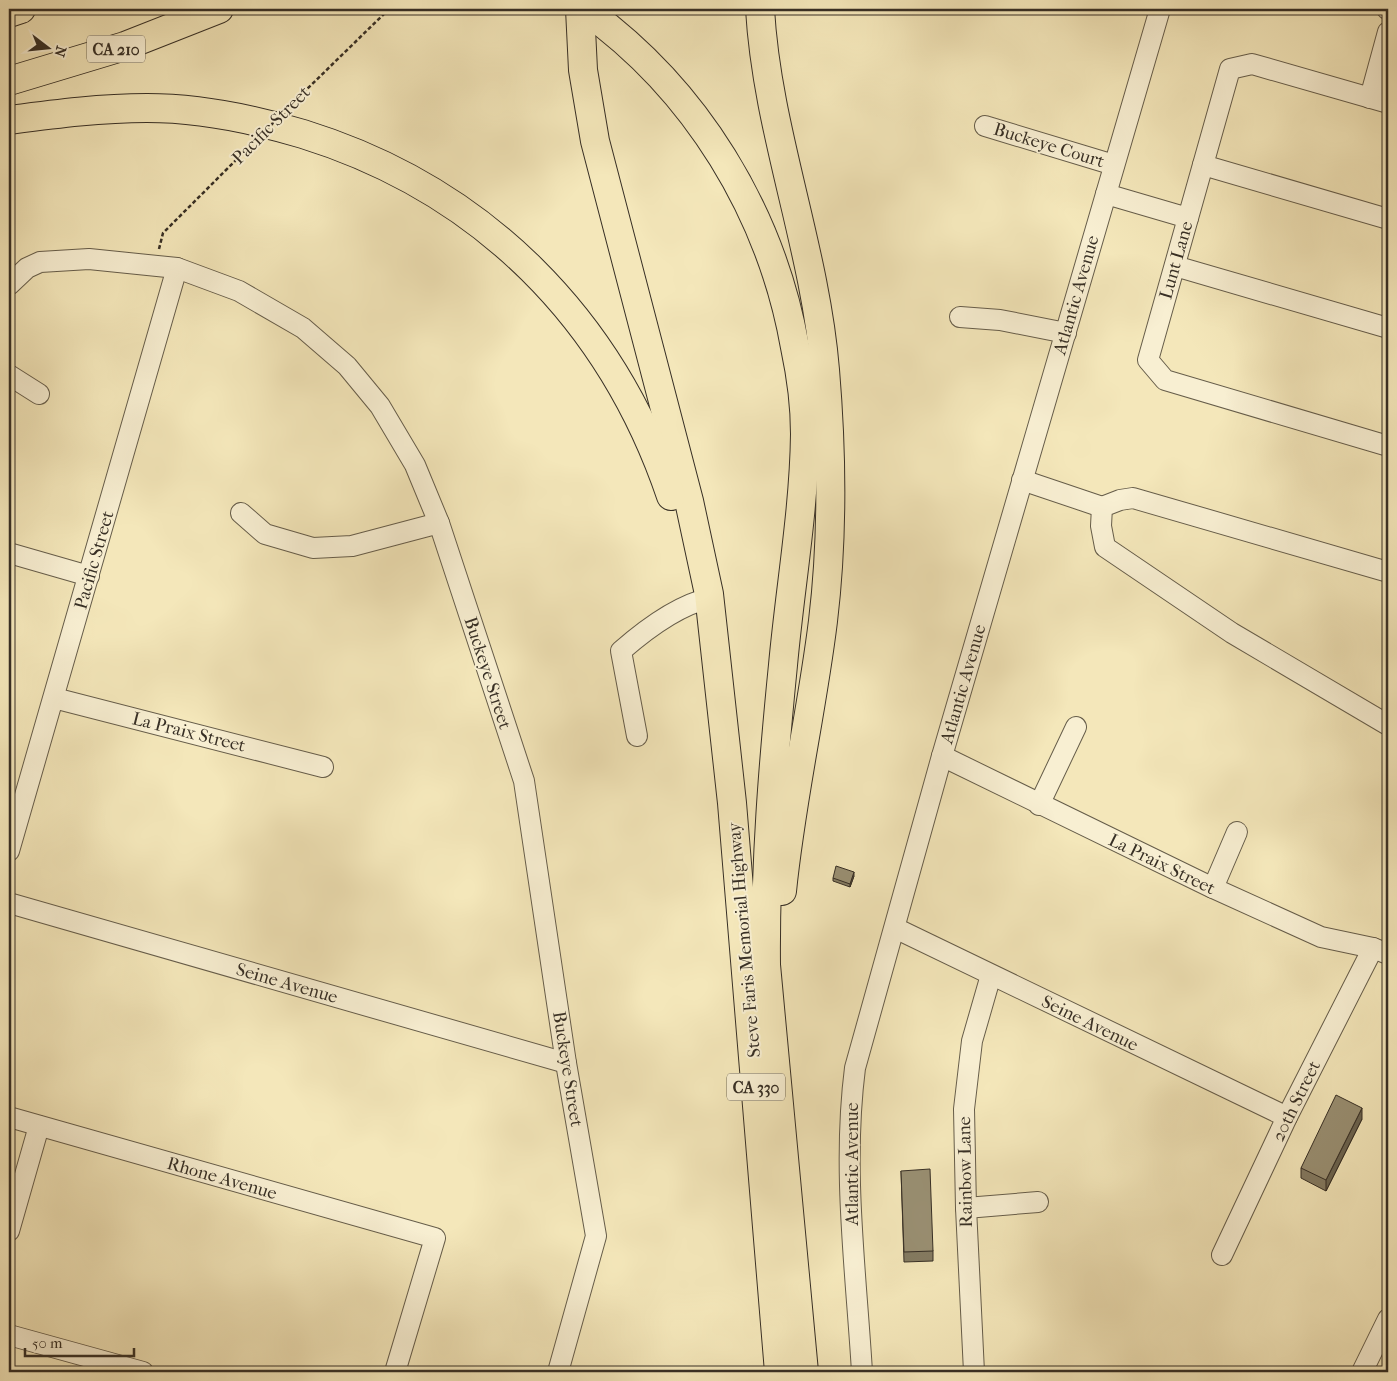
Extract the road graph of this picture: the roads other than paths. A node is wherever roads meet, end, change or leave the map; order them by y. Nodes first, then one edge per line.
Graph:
1 (21, 9) edge
2 (220, 9) edge
3 (580, 9) edge
4 (584, 9) edge
5 (760, 9) edge
6 (1160, 9) edge
7 (9, 13) edge
8 (1388, 32) edge
9 (9, 81) edge
10 (1379, 100) edge
11 (9, 120) edge
12 (985, 126) dead end
13 (1203, 164) junction
14 (1114, 165) junction
15 (1106, 194) junction
16 (1188, 218) junction
17 (1388, 220) edge
18 (1174, 266) junction
19 (177, 268) junction
20 (9, 285) edge
21 (960, 317) dead end
22 (1388, 328) edge
23 (1066, 333) junction
24 (9, 375) edge
25 (39, 394) dead end
26 (1388, 446) edge
27 (1022, 480) junction
28 (1102, 507) junction
29 (241, 513) dead end
30 (439, 523) junction
31 (9, 553) edge
32 (1388, 572) edge
33 (90, 576) junction
34 (704, 599) junction
35 (54, 698) junction
36 (1388, 725) edge
37 (1076, 727) dead end
38 (636, 736) dead end
39 (942, 756) junction
40 (323, 767) dead end
41 (1039, 805) junction
42 (1237, 832) dead end
43 (9, 851) edge
44 (1213, 888) junction
45 (9, 903) edge
46 (895, 928) junction
47 (1381, 951) edge
48 (991, 975) junction
49 (566, 1063) junction
50 (9, 1117) edge
51 (1286, 1117) junction
52 (40, 1126) junction
53 (1038, 1202) dead end
54 (966, 1208) junction
55 (9, 1231) edge
56 (794, 1242) junction
57 (1222, 1256) dead end
58 (1388, 1319) edge
59 (9, 1335) edge
60 (143, 1372) edge
61 (395, 1372) edge
62 (558, 1372) edge
63 (779, 1372) edge
64 (804, 1372) edge
65 (862, 1372) edge
66 (974, 1372) edge
67 (1362, 1372) edge

1 - 7 highway
2 - 9 highway, CA 210
3 - 34 highway
4 - 56 highway
5 - 56 highway
6 - 14 street, Atlantic Avenue
8 - 10 street
10 - 13 street, Lunt Lane
11 - 34 highway
12 - 14 street, Buckeye Court
13 - 16 street, Lunt Lane
13 - 17 street
14 - 15 street, Atlantic Avenue
15 - 16 street
15 - 23 street, Atlantic Avenue
16 - 18 street, Lunt Lane
18 - 22 street
18 - 26 street, Lunt Lane
19 - 20 street, Buckeye Street
19 - 30 street, Buckeye Street
19 - 33 street, Pacific Street
21 - 23 street
23 - 27 street, Atlantic Avenue
24 - 25 street
27 - 28 street
27 - 39 street, Atlantic Avenue
28 - 32 street
28 - 36 street
29 - 30 street
30 - 49 street, Buckeye Street
31 - 33 street
33 - 35 street, Pacific Street
34 - 38 street
34 - 63 highway, Steve Faris Memorial Highway / CA 330
35 - 40 street, La Praix Street
35 - 43 street, Pacific Street
37 - 41 street
39 - 41 street, La Praix Street
39 - 46 street, Atlantic Avenue
41 - 44 street, La Praix Street
42 - 44 street
44 - 47 street, La Praix Street
45 - 49 street, Seine Avenue
46 - 48 street, Seine Avenue
46 - 65 street, Atlantic Avenue
47 - 51 street, 20th Street
48 - 51 street, Seine Avenue
48 - 54 street, Rainbow Lane
49 - 62 street, Buckeye Street
50 - 52 street, Rhone Avenue
51 - 57 street, 20th Street
52 - 55 street
52 - 61 street, Rhone Avenue
53 - 54 street
54 - 66 street, Rainbow Lane
56 - 64 highway
58 - 67 street
59 - 60 street

